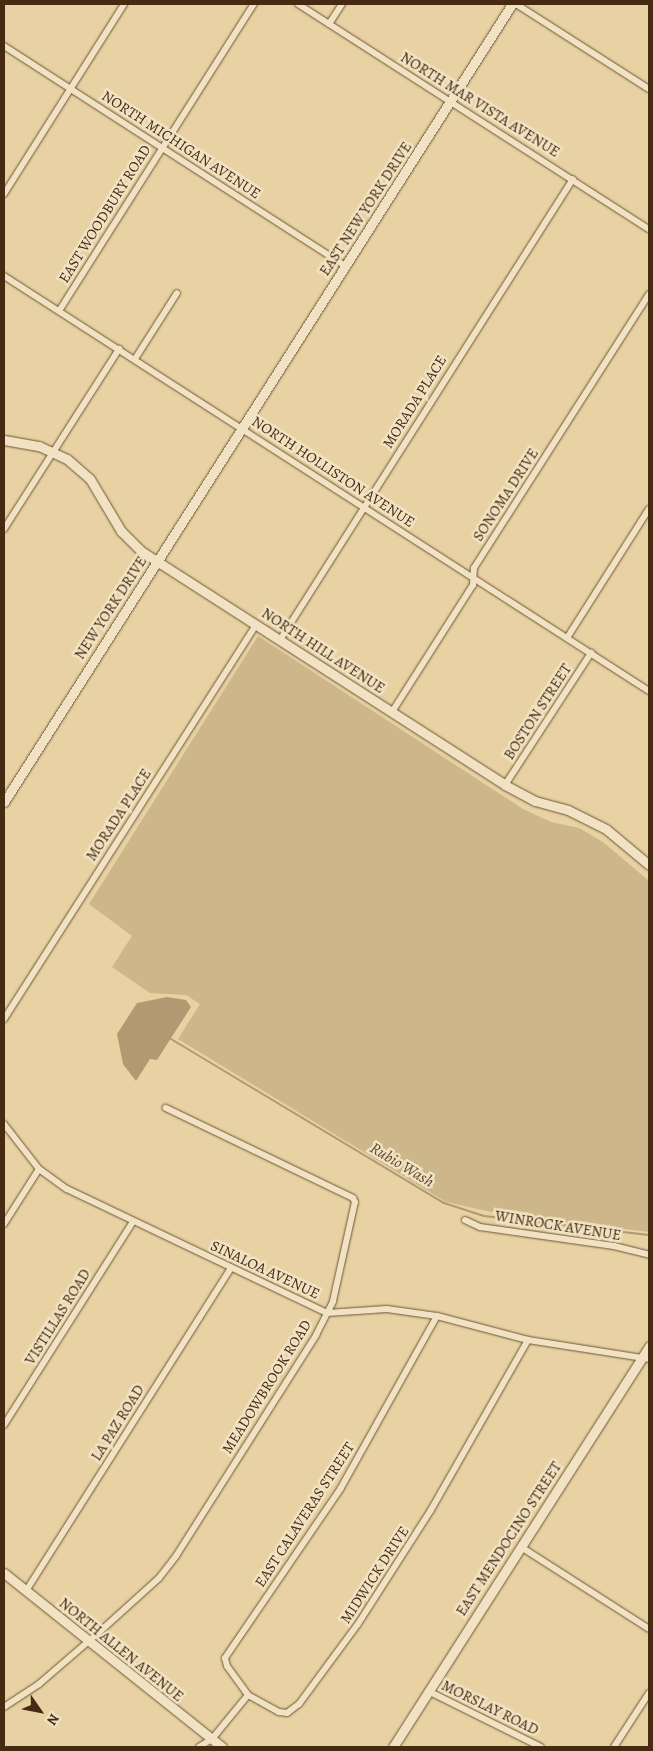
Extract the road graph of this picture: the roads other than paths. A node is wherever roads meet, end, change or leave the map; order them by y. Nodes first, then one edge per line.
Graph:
1 (124, 4) edge
2 (254, 4) edge
3 (298, 4) edge
4 (342, 4) edge
5 (514, 4) edge
6 (329, 24) junction
7 (4, 46) edge
8 (70, 89) junction
9 (649, 89) edge
10 (451, 102) junction
11 (162, 147) junction
12 (573, 179) junction
13 (4, 194) edge
14 (649, 229) edge
15 (346, 266) junction
16 (4, 276) edge
17 (178, 293) dead end
18 (649, 294) edge
19 (59, 311) junction
20 (119, 349) junction
21 (135, 360) junction
22 (242, 429) junction
23 (4, 440) edge
24 (54, 451) junction
25 (364, 507) junction
26 (649, 509) edge
27 (4, 530) edge
28 (157, 562) junction
29 (473, 578) junction
30 (256, 625) junction
31 (567, 638) junction
32 (280, 640) junction
33 (592, 653) junction
34 (649, 690) edge
35 (392, 712) junction
36 (505, 785) junction
37 (4, 802) edge
38 (649, 866) edge
39 (4, 1019) edge
40 (166, 1108) dead end
41 (4, 1124) edge
42 (39, 1169) junction
43 (465, 1220) dead end
44 (132, 1223) junction
45 (4, 1224) edge
46 (649, 1255) edge
47 (232, 1268) junction
48 (327, 1313) junction
49 (437, 1316) junction
50 (528, 1340) junction
51 (649, 1346) edge
52 (646, 1357) edge
53 (4, 1425) edge
54 (521, 1546) junction
55 (4, 1574) edge
56 (26, 1591) junction
57 (649, 1629) edge
58 (89, 1641) junction
59 (428, 1692) junction
60 (649, 1693) edge
61 (248, 1695) junction
62 (4, 1707) edge
63 (212, 1739) junction
64 (198, 1747) edge
65 (222, 1747) edge
66 (393, 1747) edge
67 (542, 1747) edge
68 (614, 1747) edge

1 - 8 street
2 - 11 street, EAST WOODBURY ROAD
3 - 6 street, NORTH MAR VISTA AVENUE
4 - 6 street
5 - 9 street
5 - 10 street, EAST NEW YORK DRIVE
6 - 10 street, NORTH MAR VISTA AVENUE
7 - 8 street, NORTH MICHIGAN AVENUE
8 - 11 street, NORTH MICHIGAN AVENUE
8 - 13 street
10 - 12 street, NORTH MAR VISTA AVENUE
10 - 15 street, EAST NEW YORK DRIVE
11 - 15 street, NORTH MICHIGAN AVENUE
11 - 19 street, EAST WOODBURY ROAD
12 - 14 street, NORTH MAR VISTA AVENUE
12 - 25 street, MORADA PLACE
15 - 22 street, EAST NEW YORK DRIVE
16 - 19 street, NORTH HOLLISTON AVENUE
17 - 21 street
18 - 29 street, SONOMA DRIVE
19 - 20 street, NORTH HOLLISTON AVENUE
20 - 21 street, NORTH HOLLISTON AVENUE
20 - 24 street
21 - 22 street, NORTH HOLLISTON AVENUE
22 - 25 street, NORTH HOLLISTON AVENUE
22 - 28 street, NEW YORK DRIVE
23 - 24 street, NORTH HILL AVENUE
24 - 27 street
24 - 28 street, NORTH HILL AVENUE
25 - 29 street, NORTH HOLLISTON AVENUE
25 - 32 street, MORADA PLACE
26 - 31 street
28 - 30 street, NORTH HILL AVENUE
28 - 37 street, NEW YORK DRIVE
29 - 31 street, NORTH HOLLISTON AVENUE
29 - 35 street, SONOMA DRIVE
30 - 32 street, NORTH HILL AVENUE
30 - 39 street, MORADA PLACE
31 - 33 street, NORTH HOLLISTON AVENUE
32 - 35 street, NORTH HILL AVENUE
33 - 34 street, NORTH HOLLISTON AVENUE
33 - 36 street, BOSTON STREET
35 - 36 street, NORTH HILL AVENUE
36 - 38 street, NORTH HILL AVENUE
40 - 48 street, MEADOWBROOK ROAD
41 - 42 street, SINALOA AVENUE
42 - 44 street, SINALOA AVENUE
42 - 45 street
43 - 46 street, WINROCK AVENUE
44 - 47 street, SINALOA AVENUE
44 - 53 street, VISTILLAS ROAD
47 - 48 street, SINALOA AVENUE
47 - 56 street, LA PAZ ROAD
48 - 49 street, SINALOA AVENUE
48 - 58 street, MEADOWBROOK ROAD
49 - 50 street, SINALOA AVENUE
49 - 61 street, EAST CALAVERAS STREET
50 - 52 street, SINALOA AVENUE
50 - 61 street, MIDWICK DRIVE
51 - 52 street, EAST MENDOCINO STREET
52 - 54 street, EAST MENDOCINO STREET
54 - 57 street
54 - 59 street, EAST MENDOCINO STREET
55 - 56 street, NORTH ALLEN AVENUE
56 - 58 street, NORTH ALLEN AVENUE
58 - 62 street, MEADOWBROOK ROAD
58 - 63 street, NORTH ALLEN AVENUE
59 - 66 street, EAST MENDOCINO STREET
59 - 67 street, MORSLAY ROAD
60 - 68 street
61 - 63 street
63 - 64 street
63 - 65 street, NORTH ALLEN AVENUE

